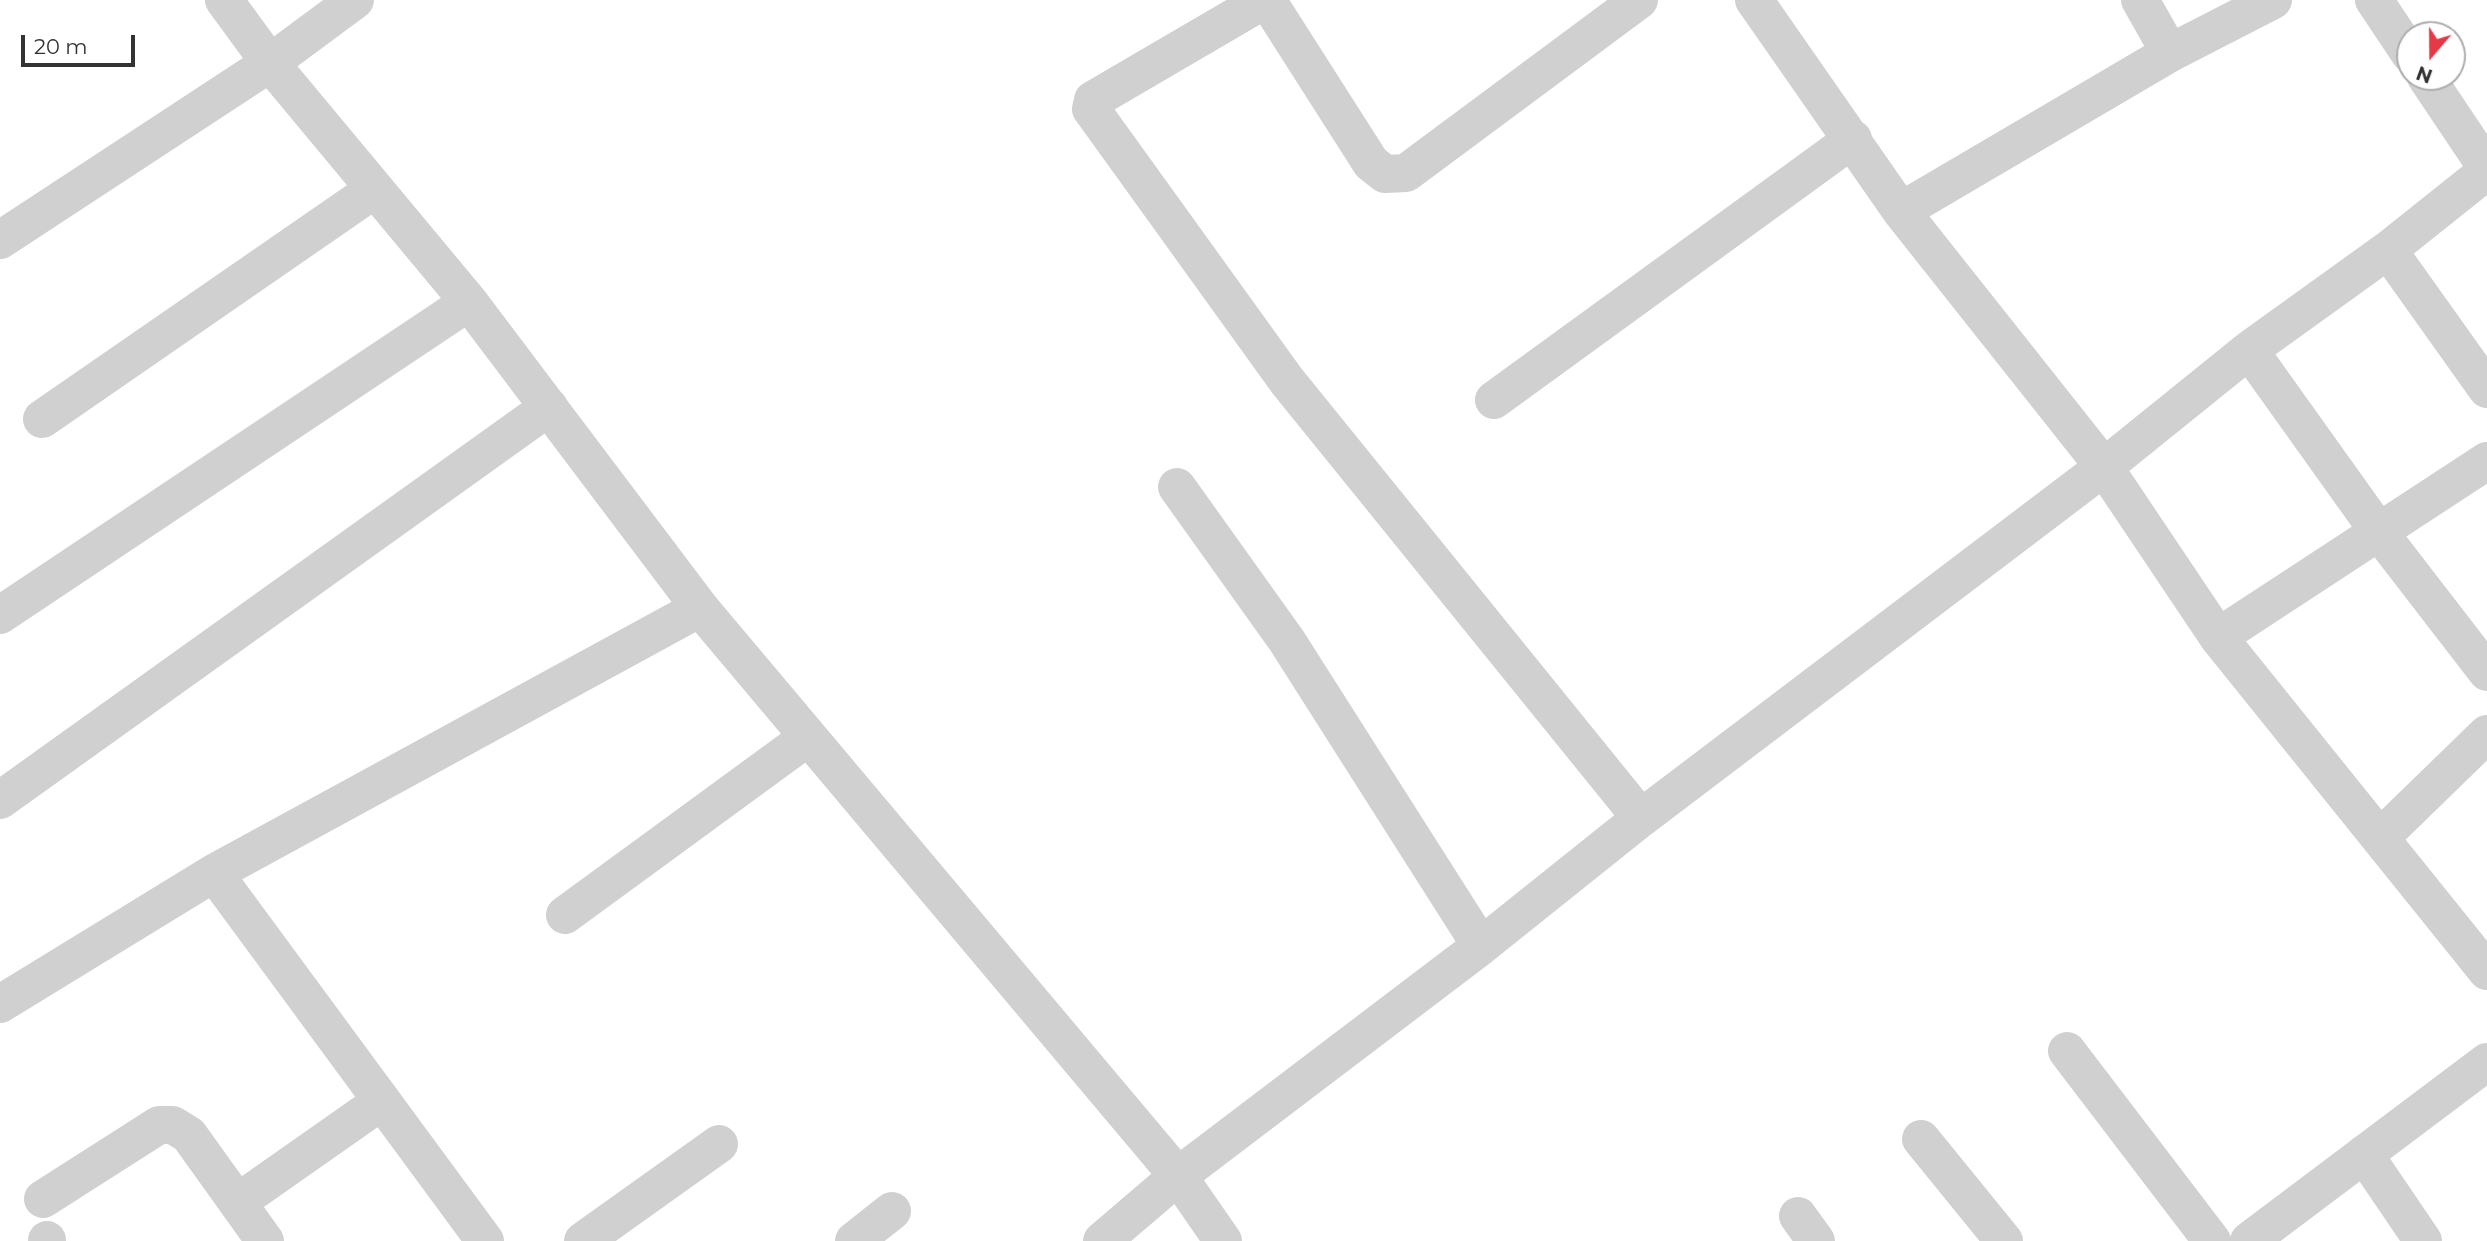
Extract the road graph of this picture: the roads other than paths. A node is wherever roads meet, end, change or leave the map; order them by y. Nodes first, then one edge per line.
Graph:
1 (224, 0) edge
2 (355, 0) edge
3 (1266, 0) edge
4 (1639, 0) edge
5 (1754, 0) edge
6 (2140, 0) edge
7 (2273, 0) edge
8 (2374, 0) edge
9 (2396, 33) edge
10 (2170, 53) junction
11 (270, 63) junction
12 (2435, 91) edge
13 (1853, 139) junction
14 (2487, 170) edge
15 (375, 189) junction
16 (1901, 211) junction
17 (0, 240) edge
18 (2388, 250) junction
19 (469, 302) junction
20 (2249, 350) junction
21 (2487, 389) edge
22 (1494, 400) dead end
23 (549, 407) junction
24 (42, 419) dead end
25 (2487, 461) edge
26 (2104, 467) junction
27 (1177, 487) dead end
28 (2379, 531) junction
29 (701, 608) junction
30 (0, 615) edge
31 (2218, 636) junction
32 (2487, 672) edge
33 (2487, 734) edge
34 (807, 738) junction
35 (0, 800) edge
36 (1641, 818) junction
37 (2381, 837) junction
38 (214, 873) junction
39 (565, 915) dead end
40 (1481, 946) junction
41 (2487, 971) edge
42 (0, 1004) edge
43 (2067, 1051) dead end
44 (2487, 1062) edge
45 (383, 1101) junction
46 (1921, 1139) dead end
47 (719, 1144) dead end
48 (2364, 1154) junction
49 (1178, 1176) junction
50 (43, 1199) dead end
51 (237, 1202) junction
52 (892, 1211) dead end
53 (265, 1241) edge
54 (485, 1241) edge
55 (583, 1241) edge
56 (854, 1241) edge
57 (1102, 1241) edge
58 (1223, 1241) edge
59 (2004, 1241) edge
60 (2212, 1241) edge
61 (2249, 1241) edge
62 (2423, 1241) edge

1 - 11 street
2 - 11 street
3 - 4 street
3 - 36 street
5 - 13 street
6 - 10 street
7 - 10 street
8 - 9 street
10 - 16 street
11 - 15 street
11 - 17 street
12 - 14 street
13 - 16 street
13 - 22 street
14 - 18 street
15 - 19 street
15 - 24 street
16 - 26 street
18 - 20 street
18 - 21 street
19 - 23 street
19 - 30 street
20 - 26 street
20 - 28 street
23 - 29 street
23 - 35 street
25 - 28 street
26 - 31 street
26 - 36 street
27 - 40 street
28 - 31 street
28 - 32 street
29 - 34 street
29 - 38 street
31 - 37 street
33 - 37 street
34 - 39 street
34 - 49 street
36 - 40 street
37 - 41 street
38 - 42 street
38 - 45 street
40 - 49 street
43 - 60 street
44 - 48 street
45 - 51 street
45 - 54 street
46 - 59 street
47 - 55 street
48 - 61 street
48 - 62 street
49 - 57 street
49 - 58 street
50 - 51 street
51 - 53 street
52 - 56 street

